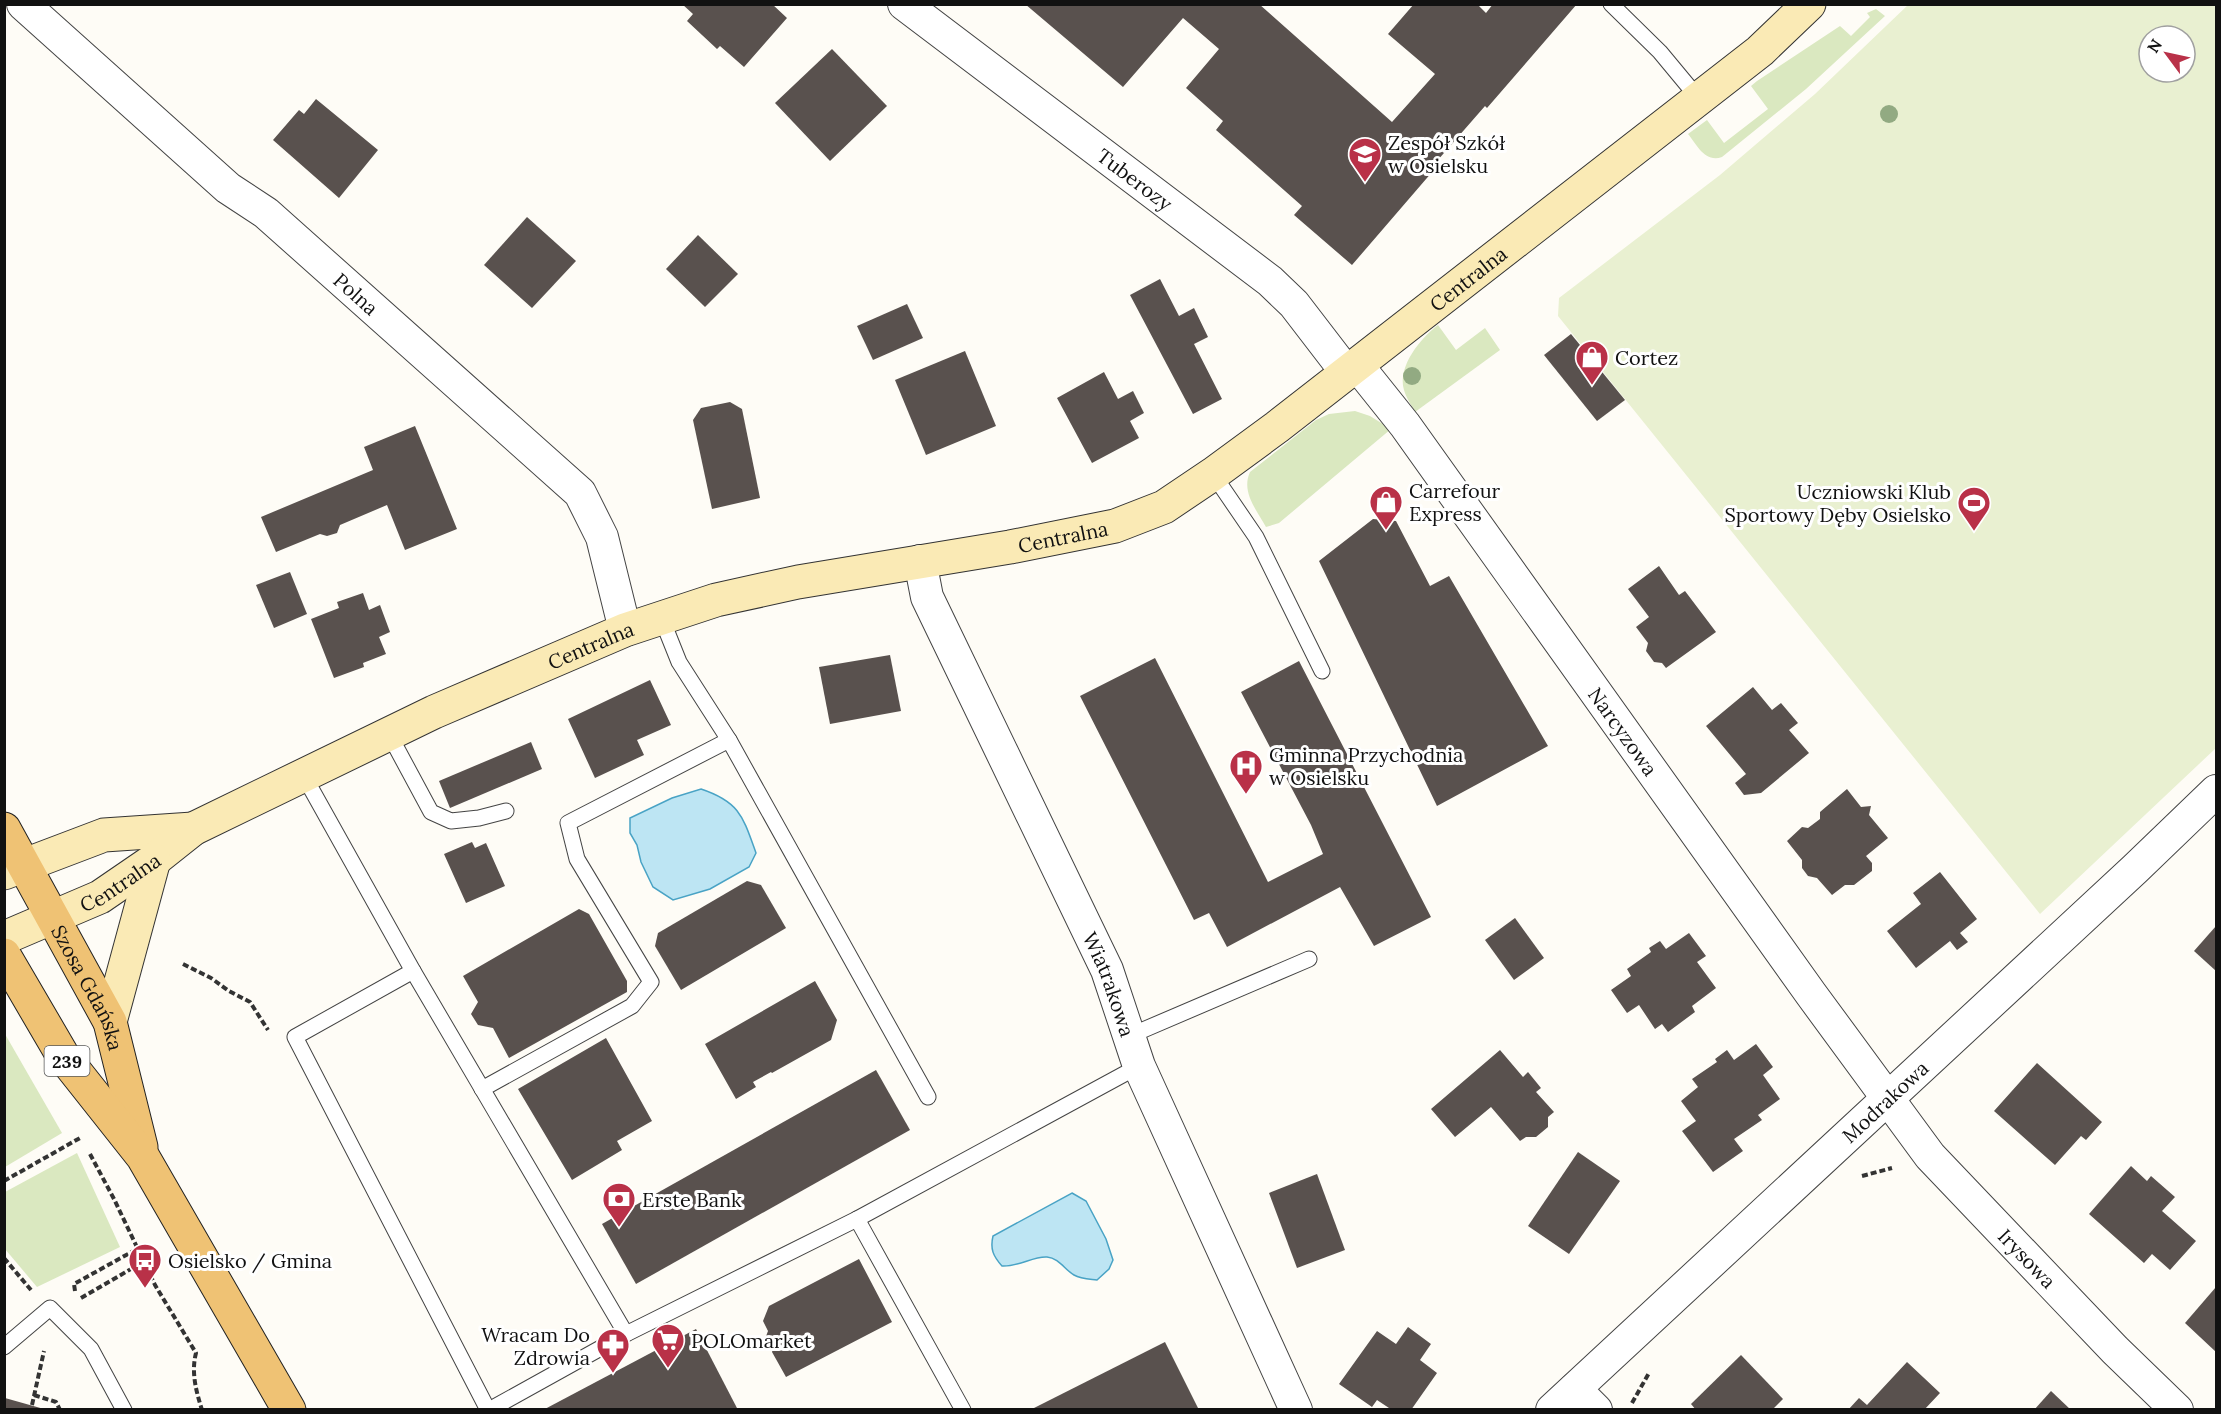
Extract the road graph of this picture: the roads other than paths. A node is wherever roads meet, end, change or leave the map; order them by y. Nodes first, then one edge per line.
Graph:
1 (23, 4) edge
2 (904, 4) edge
3 (1611, 4) edge
4 (1809, 4) edge
5 (1699, 99) junction
6 (1352, 369) junction
7 (1213, 474) junction
8 (920, 561) junction
9 (661, 617) junction
10 (625, 630) junction
11 (1322, 671) dead end
12 (389, 734) junction
13 (729, 740) junction
14 (304, 776) junction
15 (2217, 791) edge
16 (506, 811) dead end
17 (4, 829) edge
18 (194, 829) junction
19 (154, 860) junction
20 (14, 868) edge
21 (53, 918) junction
22 (4, 938) edge
23 (4, 955) edge
24 (1309, 959) dead end
25 (413, 971) junction
26 (110, 1022) junction
27 (1129, 1036) junction
28 (1139, 1066) junction
29 (482, 1089) junction
30 (928, 1097) dead end
31 (1887, 1098) junction
32 (143, 1157) junction
33 (857, 1219) junction
34 (627, 1334) junction
35 (4, 1347) edge
36 (1586, 1399) edge
37 (124, 1410) edge
38 (289, 1410) edge
39 (488, 1410) edge
40 (963, 1410) edge
41 (1296, 1410) edge
42 (1552, 1410) edge
43 (2177, 1410) edge

1 - 10 street, Polna
2 - 6 street, Tuberozy
3 - 5 lane
4 - 5 street, Centralna
5 - 6 street, Centralna
6 - 7 street, Centralna
6 - 31 street, Narcyzowa
7 - 8 street, Centralna
7 - 11 lane
8 - 9 street, Centralna
8 - 27 street, Wiatrakowa
9 - 10 street, Centralna
9 - 13 lane
10 - 12 street, Centralna
12 - 14 street, Centralna
12 - 16 lane
13 - 29 lane
13 - 30 lane
14 - 18 street, Centralna
14 - 25 lane
15 - 31 street, Modrakowa
17 - 20 main road, Szosa Gdańska / 239
18 - 19 street, Centralna
18 - 20 street, Centralna
19 - 21 street, Centralna
19 - 26 street
20 - 21 main road, Szosa Gdańska / 239
21 - 22 street, Centralna
21 - 26 main road, Szosa Gdańska / 239
23 - 32 main road, Szosa Gdańska / 239
24 - 27 lane
25 - 29 lane
25 - 39 lane
26 - 32 main road, Szosa Gdańska / 239
27 - 28 street, Wiatrakowa
28 - 33 lane
28 - 41 street, Wiatrakowa
29 - 34 lane
31 - 36 street, Modrakowa
31 - 43 street, Irysowa
32 - 38 main road, Szosa Gdańska / 239
33 - 34 lane
33 - 40 lane
34 - 39 lane
35 - 37 lane
36 - 42 street, Modrakowa

